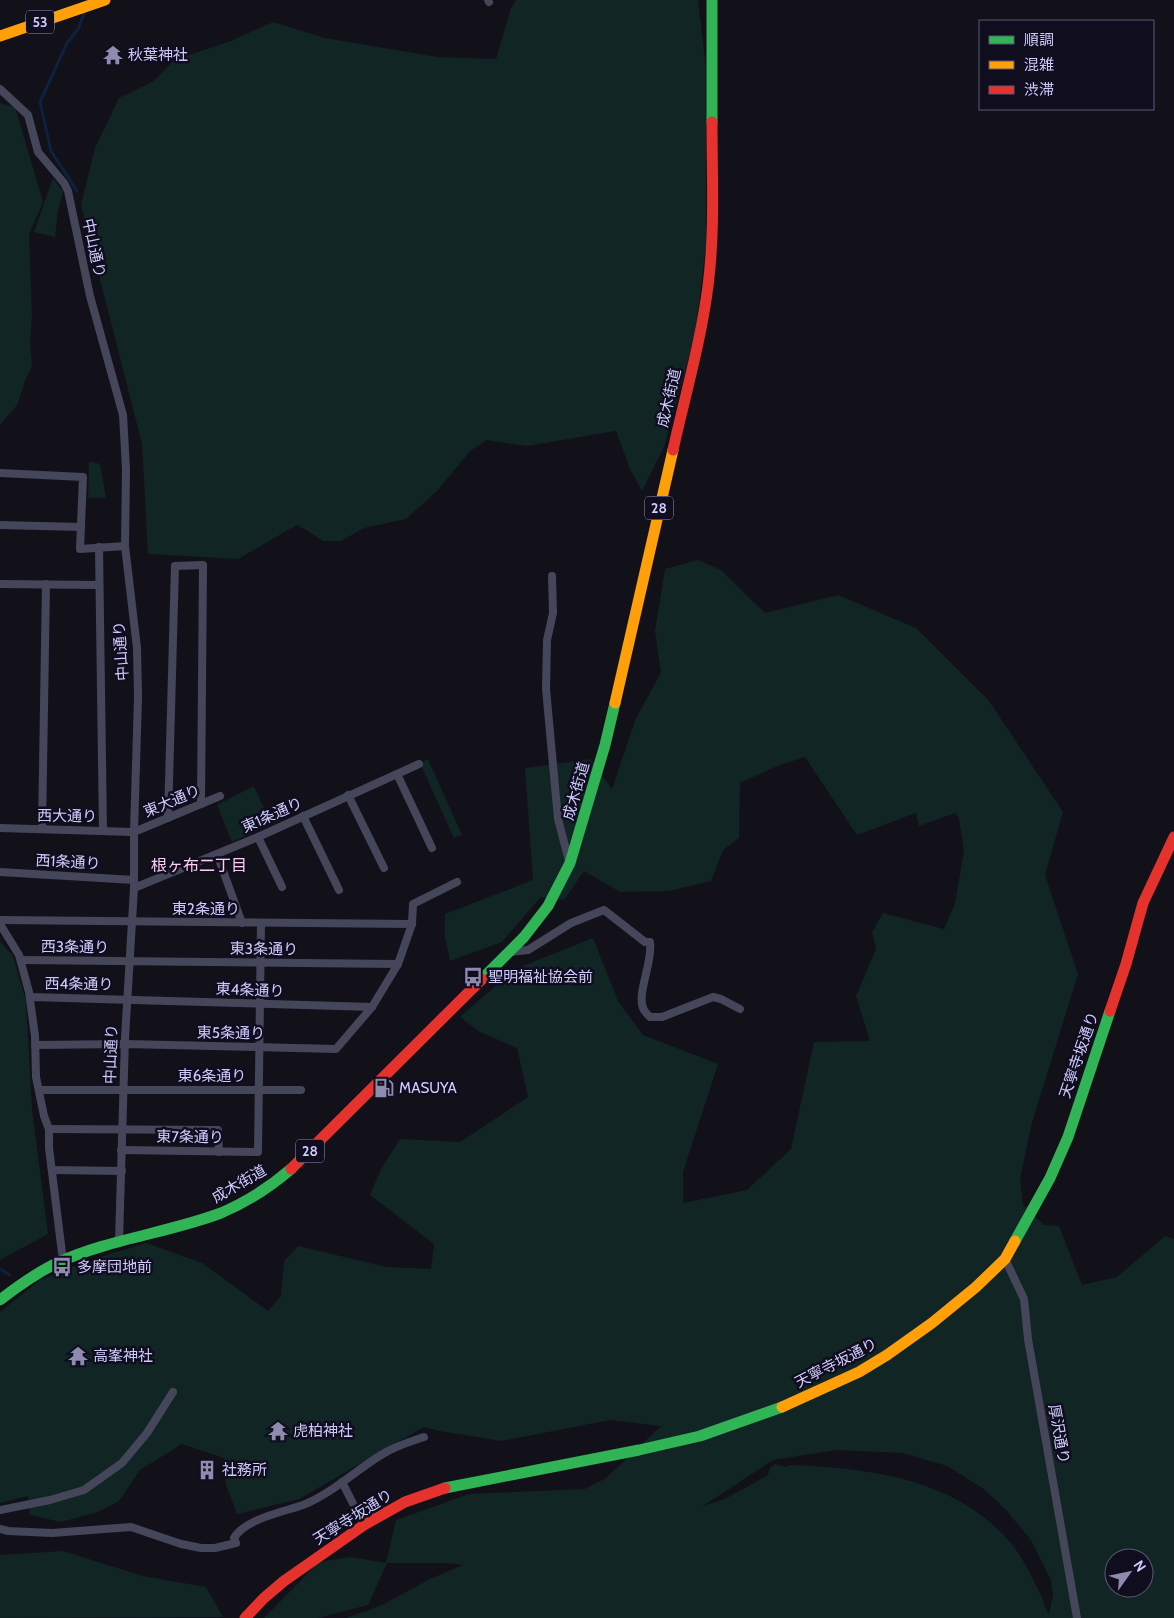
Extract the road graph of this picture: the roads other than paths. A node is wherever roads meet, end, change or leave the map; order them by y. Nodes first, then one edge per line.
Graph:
1 (105, 0) edge
2 (711, 1) edge
3 (0, 36) edge
4 (0, 89) edge
5 (0, 473) edge
6 (0, 525) edge
7 (81, 527) junction
8 (125, 546) junction
9 (99, 547) junction
10 (552, 576) dead end
11 (0, 584) edge
12 (46, 584) junction
13 (99, 585) junction
14 (419, 764) dead end
15 (397, 774) junction
16 (348, 795) junction
17 (220, 796) dead end
18 (201, 804) junction
19 (303, 816) junction
20 (168, 818) junction
21 (0, 828) edge
22 (42, 829) junction
23 (103, 831) junction
24 (134, 832) junction
25 (258, 837) junction
26 (1174, 837) edge
27 (432, 848) dead end
28 (217, 854) junction
29 (570, 863) junction
30 (384, 868) dead end
31 (0, 872) edge
32 (457, 882) dead end
33 (134, 884) junction
34 (282, 887) dead end
35 (339, 890) dead end
36 (0, 920) edge
37 (132, 922) junction
38 (242, 922) junction
39 (261, 923) junction
40 (0, 924) edge
41 (412, 924) junction
42 (510, 952) junction
43 (21, 960) junction
44 (130, 961) junction
45 (260, 962) junction
46 (398, 964) junction
47 (30, 997) junction
48 (128, 999) junction
49 (260, 1004) junction
50 (372, 1007) junction
51 (740, 1008) dead end
52 (125, 1044) junction
53 (35, 1045) junction
54 (259, 1048) junction
55 (123, 1089) junction
56 (39, 1090) junction
57 (259, 1090) junction
58 (301, 1090) dead end
59 (49, 1129) junction
60 (122, 1130) junction
61 (121, 1150) junction
62 (219, 1152) junction
63 (52, 1170) junction
64 (122, 1171) junction
65 (119, 1241) junction
66 (1005, 1259) junction
67 (63, 1261) junction
68 (0, 1300) edge
69 (173, 1392) dead end
70 (424, 1437) dead end
71 (342, 1482) junction
72 (0, 1510) edge
73 (364, 1525) junction
74 (0, 1529) edge
75 (245, 1618) edge
76 (1077, 1618) edge

1 - 3 main road, 53
2 - 29 main road, 成木街道 / 28
4 - 8 street, 中山通り
5 - 7 street
6 - 7 street
7 - 9 street
8 - 9 street
8 - 24 street, 中山通り
9 - 13 street
10 - 29 street
11 - 12 street
12 - 13 street
12 - 22 street
13 - 23 street
14 - 15 street, 東1条通り
15 - 16 street, 東1条通り
15 - 27 street
16 - 19 street, 東1条通り
16 - 30 street
17 - 18 street, 東大通り
18 - 20 street, 東大通り
18 - 20 street
19 - 25 street, 東1条通り
19 - 35 street
20 - 24 street, 東大通り
21 - 22 street, 西大通り
22 - 23 street, 西大通り
23 - 24 street, 西大通り
24 - 33 street, 中山通り
25 - 28 street, 東1条通り
25 - 34 street
26 - 66 main road, 天寧寺坂通り
28 - 33 street, 東1条通り
28 - 38 street
29 - 42 main road, 成木街道 / 28
31 - 33 street, 西1条通り
32 - 41 street
33 - 37 street, 中山通り
36 - 37 street, 東2条通り
37 - 38 street, 東2条通り
37 - 44 street, 中山通り
38 - 39 street, 東2条通り
39 - 41 street, 東2条通り
39 - 45 street
40 - 43 street
41 - 46 street
42 - 51 street
42 - 65 main road, 成木街道 / 28
43 - 44 street, 西3条通り
43 - 47 street
44 - 45 street, 東3条通り
44 - 48 street, 中山通り
45 - 46 street, 東3条通り
45 - 49 street
46 - 50 street
47 - 48 street, 西4条通り
47 - 53 street
48 - 49 street, 東4条通り
48 - 52 street, 中山通り
49 - 50 street, 東4条通り
49 - 54 street
50 - 54 street, 東5条通り
52 - 53 street, 東5条通り
52 - 54 street, 東5条通り
52 - 55 street, 中山通り
53 - 56 street
54 - 57 street
55 - 56 street, 東6条通り
55 - 57 street, 東6条通り
55 - 60 street, 中山通り
56 - 59 street
57 - 58 street, 東6条通り
57 - 62 street, 東7条通り
59 - 60 street
59 - 63 street
60 - 61 street, 中山通り
60 - 62 street
61 - 62 street, 東7条通り
61 - 64 street, 中山通り
63 - 64 street
63 - 67 street
64 - 65 street, 中山通り
65 - 67 main road, 成木街道 / 28
66 - 73 main road, 天寧寺坂通り
66 - 76 street, 厚沢通り
67 - 68 main road, 成木街道 / 28
69 - 72 street
70 - 71 street
71 - 73 street
71 - 74 street
73 - 75 main road, 天寧寺坂通り

